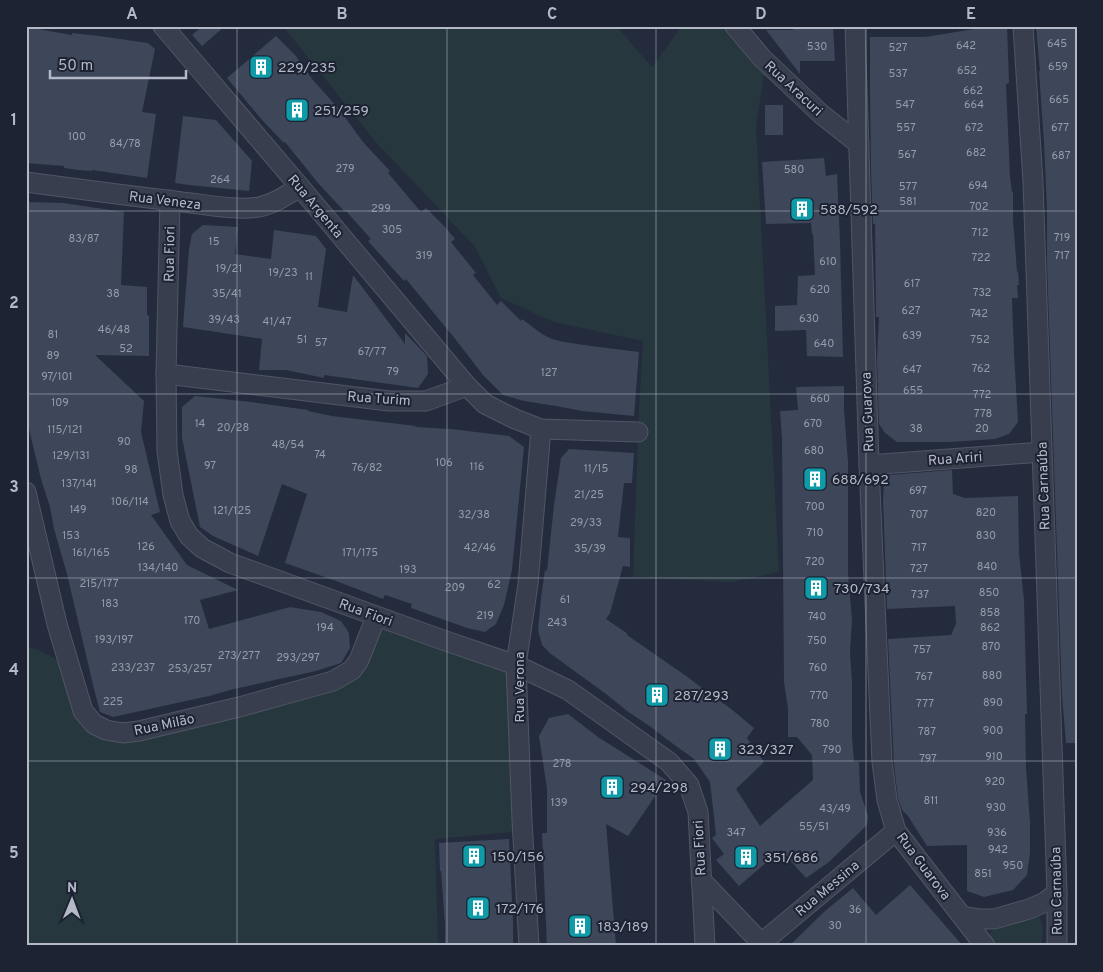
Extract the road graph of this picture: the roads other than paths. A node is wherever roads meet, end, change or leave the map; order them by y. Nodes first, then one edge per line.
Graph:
1 (163, 26) edge
2 (735, 26) edge
3 (855, 26) edge
4 (1023, 26) edge
5 (859, 144) junction
6 (26, 182) edge
7 (300, 187) junction
8 (170, 200) junction
9 (166, 374) junction
10 (466, 386) junction
11 (541, 429) junction
12 (638, 432) dead end
13 (1042, 452) junction
14 (869, 465) junction
15 (26, 492) edge
16 (376, 616) junction
17 (516, 665) junction
18 (896, 831) junction
19 (701, 880) junction
20 (1057, 893) junction
21 (962, 916) junction
22 (761, 945) edge
23 (529, 946) edge
24 (705, 946) edge
25 (986, 946) edge
26 (1057, 946) edge

1 - 7 street, Rua Argenta
2 - 5 street, Rua Aracuri
3 - 5 street, Rua Guarova
4 - 13 street, Rua Carnaúba
5 - 14 street, Rua Guarova
6 - 8 street, Rua Veneza
7 - 8 street, Rua Veneza
7 - 10 street, Rua Argenta
8 - 9 street, Rua Fiori
9 - 10 street, Rua Turim
9 - 16 street, Rua Fiori
10 - 11 street
11 - 12 street
11 - 17 street, Rua Verona
13 - 14 street, Rua Ariri
13 - 20 street, Rua Carnaúba
14 - 18 street, Rua Guarova
15 - 16 street, Rua Milão
16 - 17 street, Rua Fiori
17 - 19 street, Rua Fiori
17 - 23 street, Rua Verona
18 - 21 street, Rua Guarova
18 - 22 street, Rua Messina
19 - 22 street
19 - 24 street, Rua Fiori
20 - 21 street
20 - 26 street, Rua Carnaúba
21 - 25 street, Rua Guarova

